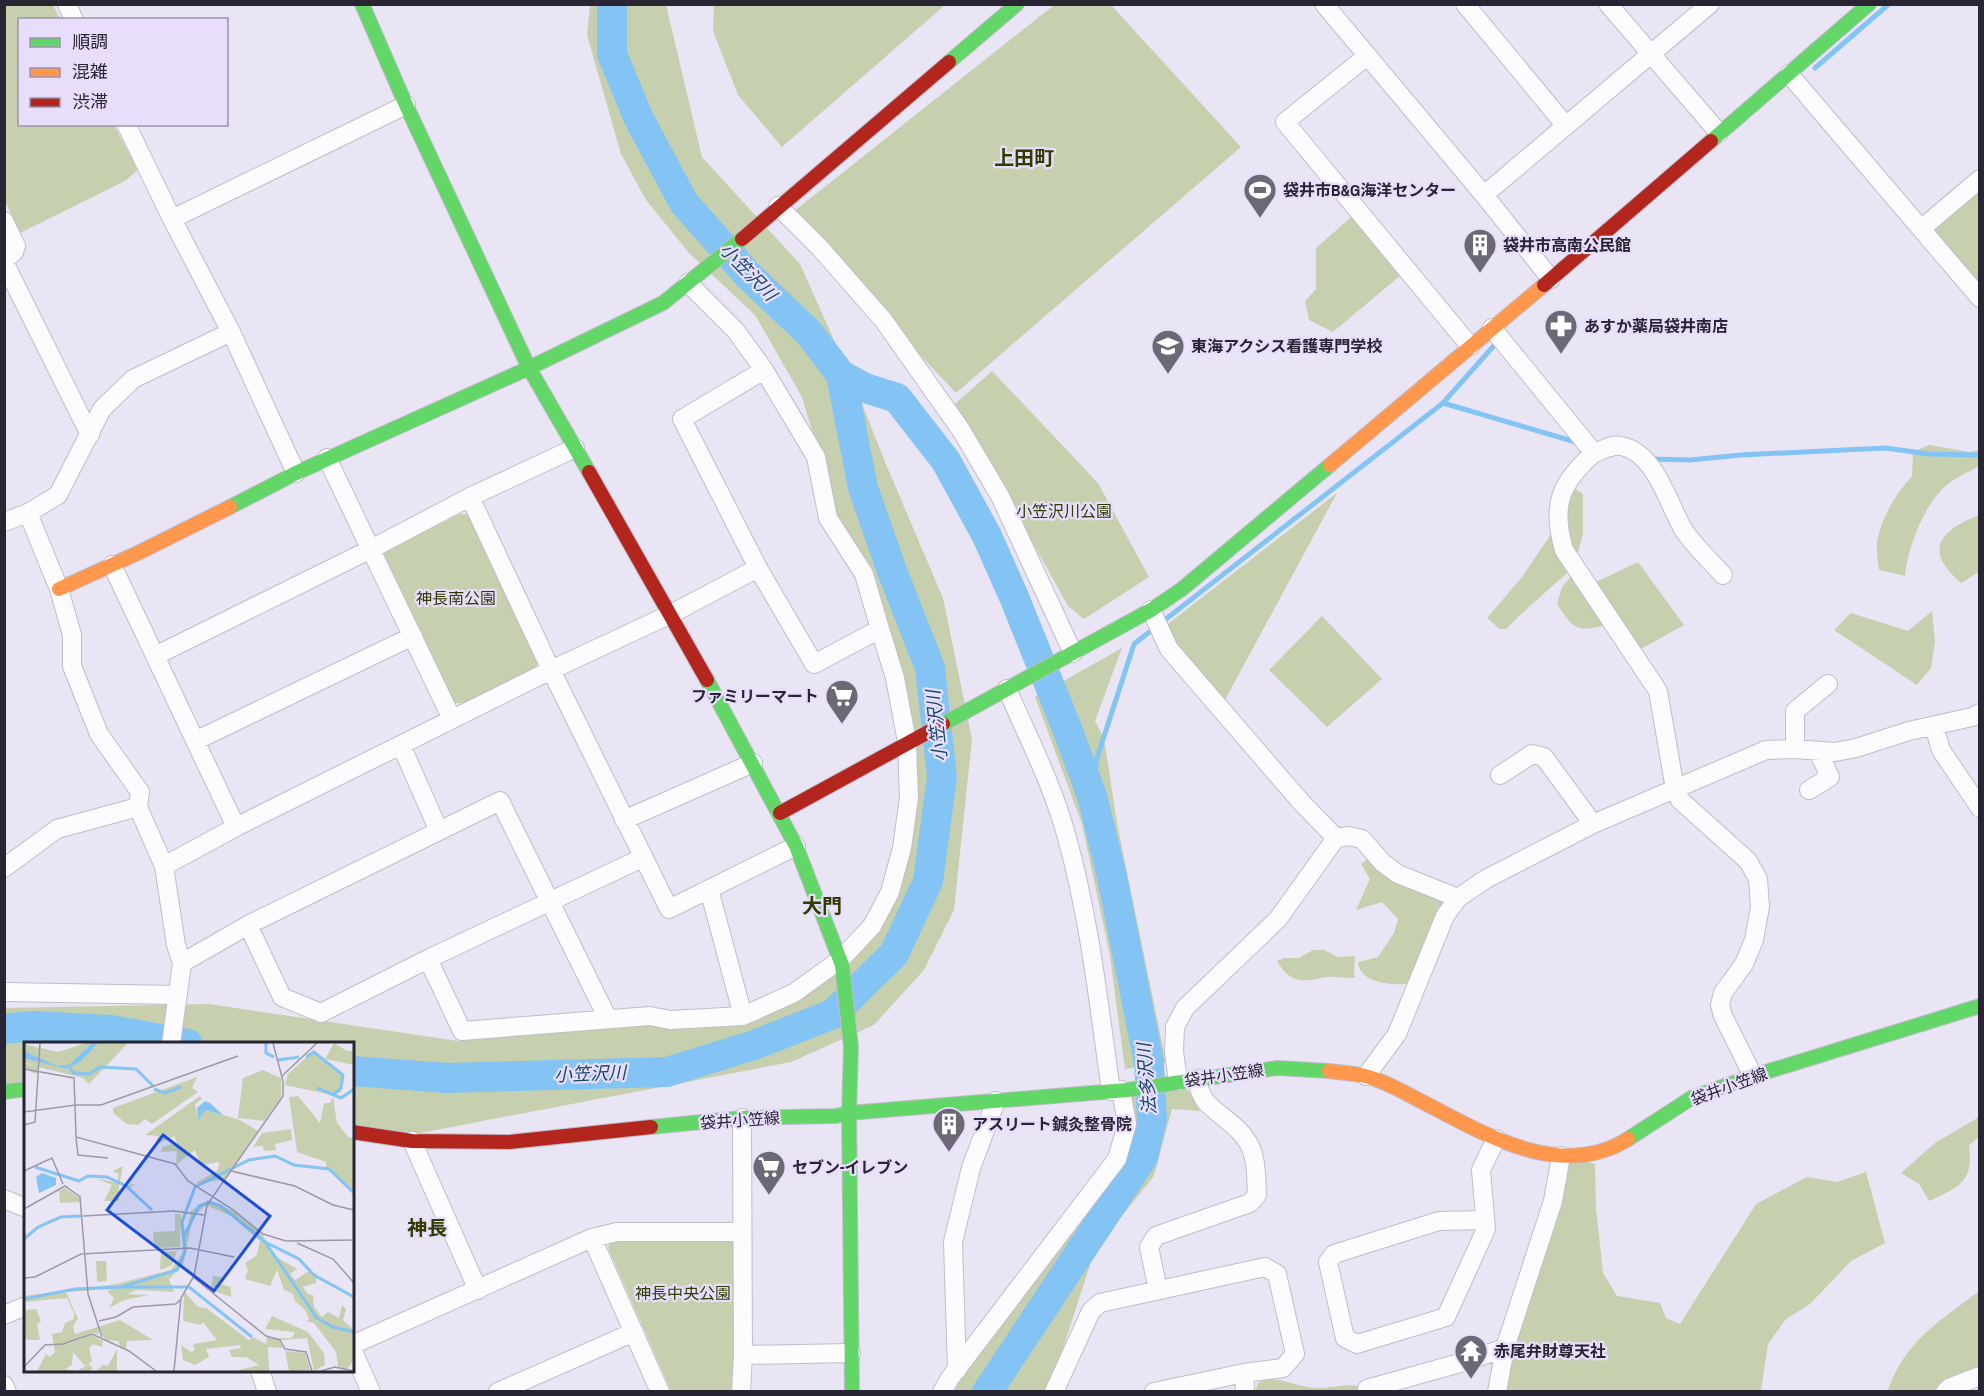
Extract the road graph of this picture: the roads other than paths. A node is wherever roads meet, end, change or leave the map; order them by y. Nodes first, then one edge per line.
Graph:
1 (67, 4) edge
2 (362, 4) edge
3 (1017, 4) edge
4 (1324, 4) edge
5 (1465, 4) edge
6 (1608, 4) edge
7 (1710, 4) edge
8 (1869, 4) edge
9 (73, 18) edge
10 (1651, 54) junction
11 (1367, 56) junction
12 (1789, 74) junction
13 (405, 105) junction
14 (127, 126) edge
15 (1566, 126) junction
16 (1719, 133) junction
17 (1980, 179) edge
18 (1484, 195) junction
19 (775, 209) junction
20 (172, 219) junction
21 (4, 221) edge
22 (1921, 229) junction
23 (4, 261) edge
24 (1551, 279) junction
25 (688, 284) junction
26 (1980, 298) edge
27 (1492, 327) junction
28 (231, 332) junction
29 (1470, 346) junction
30 (529, 368) junction
31 (764, 370) junction
32 (90, 435) junction
33 (575, 447) junction
34 (1594, 453) junction
35 (327, 458) junction
36 (296, 473) junction
37 (470, 497) junction
38 (28, 513) junction
39 (4, 522) edge
40 (371, 549) junction
41 (112, 565) junction
42 (758, 568) junction
43 (1722, 575) dead end
44 (59, 589) junction
45 (1151, 610) junction
46 (671, 614) junction
47 (880, 629) junction
48 (413, 636) junction
49 (1069, 655) junction
50 (155, 656) junction
51 (551, 670) junction
52 (1828, 684) dead end
53 (1015, 685) junction
54 (1980, 713) edge
55 (452, 719) junction
56 (1934, 726) junction
57 (195, 741) junction
58 (910, 741) junction
59 (401, 745) junction
60 (1795, 749) junction
61 (1818, 751) junction
62 (753, 764) junction
63 (1500, 775) dead end
64 (1675, 789) junction
65 (1809, 790) dead end
66 (138, 807) junction
67 (1980, 808) edge
68 (780, 813) junction
69 (624, 820) junction
70 (1593, 824) junction
71 (236, 827) junction
72 (439, 831) junction
73 (1336, 838) junction
74 (796, 846) junction
75 (642, 858) junction
76 (164, 866) junction
77 (4, 868) edge
78 (709, 889) junction
79 (1458, 898) junction
80 (550, 901) junction
81 (248, 925) junction
82 (429, 959) junction
83 (842, 962) junction
84 (182, 963) junction
85 (4, 992) edge
86 (176, 998) junction
87 (1980, 1006) edge
88 (743, 1016) junction
89 (608, 1020) junction
90 (171, 1042) edge
91 (1366, 1076) junction
92 (1753, 1076) junction
93 (1197, 1079) junction
94 (1174, 1082) junction
95 (24, 1089) edge
96 (1120, 1090) junction
97 (4, 1092) edge
98 (996, 1101) junction
99 (849, 1113) junction
100 (742, 1118) junction
101 (354, 1132) edge
102 (1496, 1140) junction
103 (412, 1141) junction
104 (1561, 1156) junction
105 (4, 1199) edge
106 (24, 1207) edge
107 (1485, 1220) junction
108 (742, 1232) junction
109 (592, 1238) junction
110 (478, 1290) junction
111 (1158, 1290) junction
112 (24, 1307) edge
113 (4, 1315) edge
114 (634, 1332) junction
115 (354, 1346) edge
116 (1505, 1348) junction
117 (354, 1352) edge
118 (851, 1353) junction
119 (743, 1355) junction
120 (957, 1370) junction
121 (260, 1372) edge
122 (1244, 1373) junction
123 (1980, 1376) edge
124 (4, 1385) edge
125 (1367, 1389) dead end
126 (7, 1392) edge
127 (267, 1392) edge
128 (371, 1392) edge
129 (498, 1392) edge
130 (660, 1392) edge
131 (741, 1392) edge
132 (852, 1392) edge
133 (942, 1392) edge
134 (1054, 1392) edge
135 (1154, 1392) edge
136 (1245, 1392) edge
137 (1497, 1392) edge
138 (1945, 1392) edge

1 - 9 street
2 - 13 street
3 - 19 street
4 - 11 street
5 - 15 street
6 - 10 street
7 - 10 street
8 - 12 street
10 - 15 street
10 - 16 street
11 - 18 street
11 - 29 street
12 - 16 street
12 - 22 street
13 - 20 street
13 - 30 street
14 - 20 street
15 - 18 street
16 - 24 street
17 - 22 street
18 - 24 street
19 - 25 street
19 - 49 street
20 - 28 street
21 - 23 street
22 - 26 street
23 - 32 street
24 - 27 street
25 - 30 street
25 - 31 street
27 - 29 street
27 - 34 street
28 - 32 street
28 - 36 street
29 - 45 street
30 - 33 street
30 - 35 street
31 - 42 street
31 - 47 street
32 - 38 street
33 - 37 street
33 - 46 street
34 - 43 street
34 - 64 street
35 - 36 street
35 - 40 street
36 - 41 street
37 - 40 street
37 - 51 street
38 - 39 street
38 - 44 street
40 - 48 street
40 - 50 street
41 - 44 street
41 - 50 street
42 - 46 street
42 - 47 street
44 - 66 street
45 - 49 street
45 - 73 street
46 - 51 street
46 - 62 street
47 - 58 street
48 - 55 street
48 - 57 street
49 - 53 street
50 - 57 street
51 - 55 street
51 - 69 street
52 - 60 street
53 - 58 street
53 - 96 street
54 - 56 street
55 - 59 street
56 - 61 street
56 - 67 street
57 - 71 street
58 - 68 street
58 - 83 street
59 - 71 street
59 - 72 street
60 - 61 street
60 - 64 street
61 - 65 street
62 - 68 street
62 - 69 street
63 - 70 street
64 - 70 street
64 - 92 street
66 - 76 street
66 - 77 street
68 - 74 street
69 - 75 street
70 - 79 street
71 - 76 street
72 - 80 street
72 - 81 street
73 - 79 street
73 - 94 street
74 - 78 street
74 - 83 street
75 - 78 street
75 - 80 street
76 - 84 street
78 - 88 street
79 - 91 street
80 - 82 street
80 - 89 street
81 - 82 street
81 - 84 street
82 - 89 street
83 - 88 street
83 - 99 street
84 - 86 street
85 - 86 street
86 - 90 street
87 - 92 street, 袋井小笠線
88 - 89 street
91 - 93 street, 袋井小笠線
91 - 102 street, 袋井小笠線
92 - 104 street, 袋井小笠線
93 - 94 street, 袋井小笠線
93 - 111 street
94 - 96 street, 袋井小笠線
95 - 97 street
96 - 98 street, 袋井小笠線
96 - 120 street
98 - 99 street, 袋井小笠線
98 - 120 street
99 - 100 street, 袋井小笠線
99 - 118 street
100 - 103 street, 袋井小笠線
100 - 108 street
101 - 103 street, 袋井小笠線
102 - 104 street, 袋井小笠線
102 - 107 street
103 - 110 street
104 - 116 street
105 - 106 street
107 - 107 street
108 - 109 street
108 - 119 street
109 - 110 street
109 - 114 street
110 - 115 street
111 - 122 street
111 - 134 street
112 - 113 street
114 - 129 street
114 - 130 street
116 - 125 street
116 - 137 street
117 - 128 street
118 - 119 street
118 - 132 street
119 - 131 street
120 - 133 street
121 - 127 street
122 - 135 street
122 - 136 street
123 - 138 street
124 - 126 street

